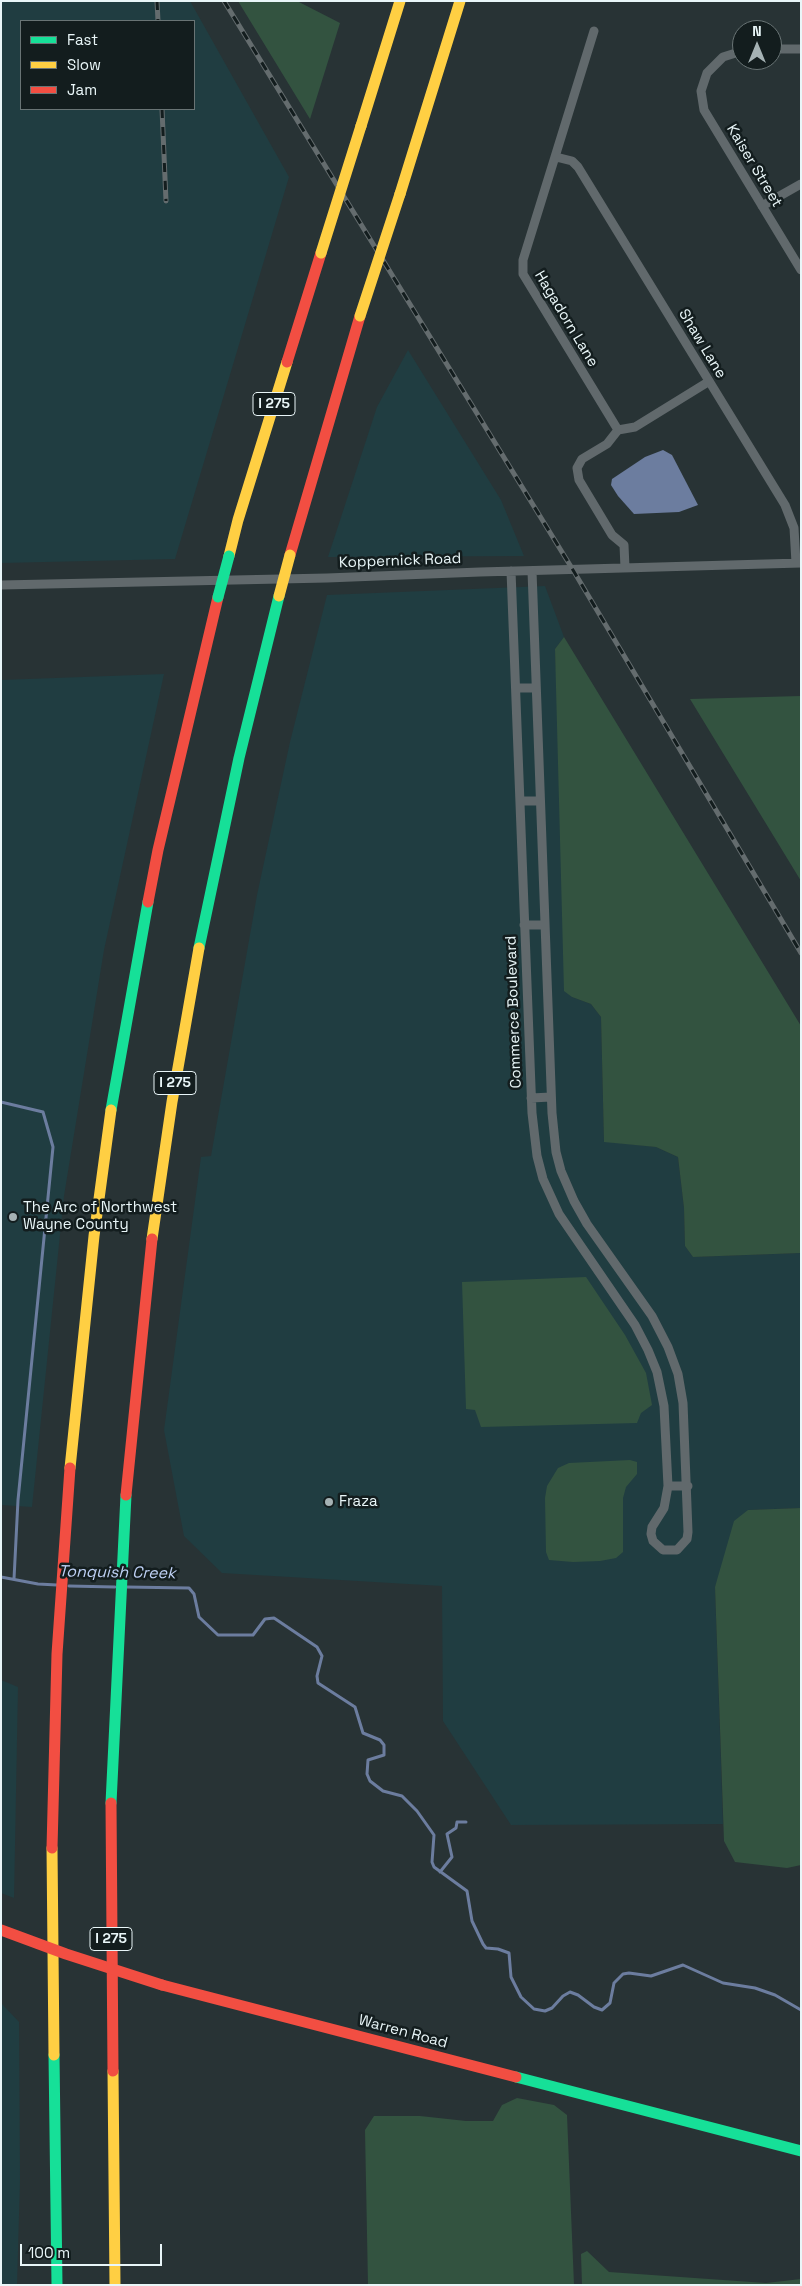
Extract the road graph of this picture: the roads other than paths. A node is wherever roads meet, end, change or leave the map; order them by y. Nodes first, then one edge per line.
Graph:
1 (400, 1) edge
2 (460, 1) edge
3 (594, 31) dead end
4 (782, 49) edge
5 (801, 49) edge
6 (732, 54) edge
7 (556, 157) junction
8 (801, 184) edge
9 (762, 206) junction
10 (801, 270) edge
11 (708, 382) junction
12 (618, 430) junction
13 (798, 563) edge
14 (625, 568) junction
15 (511, 571) junction
16 (532, 571) junction
17 (1, 585) edge
18 (516, 688) junction
19 (535, 688) junction
20 (520, 801) junction
21 (539, 801) junction
22 (544, 924) junction
23 (524, 925) junction
24 (551, 1097) junction
25 (531, 1098) junction
26 (587, 1224) junction
27 (571, 1234) junction
28 (668, 1486) junction
29 (688, 1486) junction
30 (1, 1930) edge
31 (801, 2151) edge
32 (57, 2285) edge
33 (115, 2285) edge

1 - 32 main road, I 275, bridge
2 - 33 main road, I 275, bridge
3 - 7 street, Hagadorn Lane
4 - 5 street
6 - 9 street, Kaiser Street
7 - 11 street, Shaw Lane
7 - 12 street, Hagadorn Lane
8 - 9 street
9 - 10 street, Kaiser Street
11 - 12 street
11 - 13 street, Shaw Lane
12 - 14 street
13 - 14 street, Koppernick Road
14 - 16 street, Koppernick Road
15 - 16 street, Koppernick Road
15 - 17 street, Koppernick Road
15 - 18 street, Commerce Boulevard
16 - 19 street, Commerce Boulevard
18 - 19 street
18 - 20 street, Commerce Boulevard
19 - 21 street, Commerce Boulevard
20 - 21 street
20 - 23 street, Commerce Boulevard
21 - 22 street, Commerce Boulevard
22 - 23 street, Commerce Boulevard
22 - 24 street, Commerce Boulevard
23 - 25 street, Commerce Boulevard
24 - 25 street, Commerce Boulevard
24 - 26 street, Commerce Boulevard
25 - 27 street, Commerce Boulevard
26 - 27 street
26 - 29 street, Commerce Boulevard
27 - 28 street, Commerce Boulevard
28 - 29 street
28 - 29 street, Commerce Boulevard
30 - 31 main road, Warren Road, bridge

